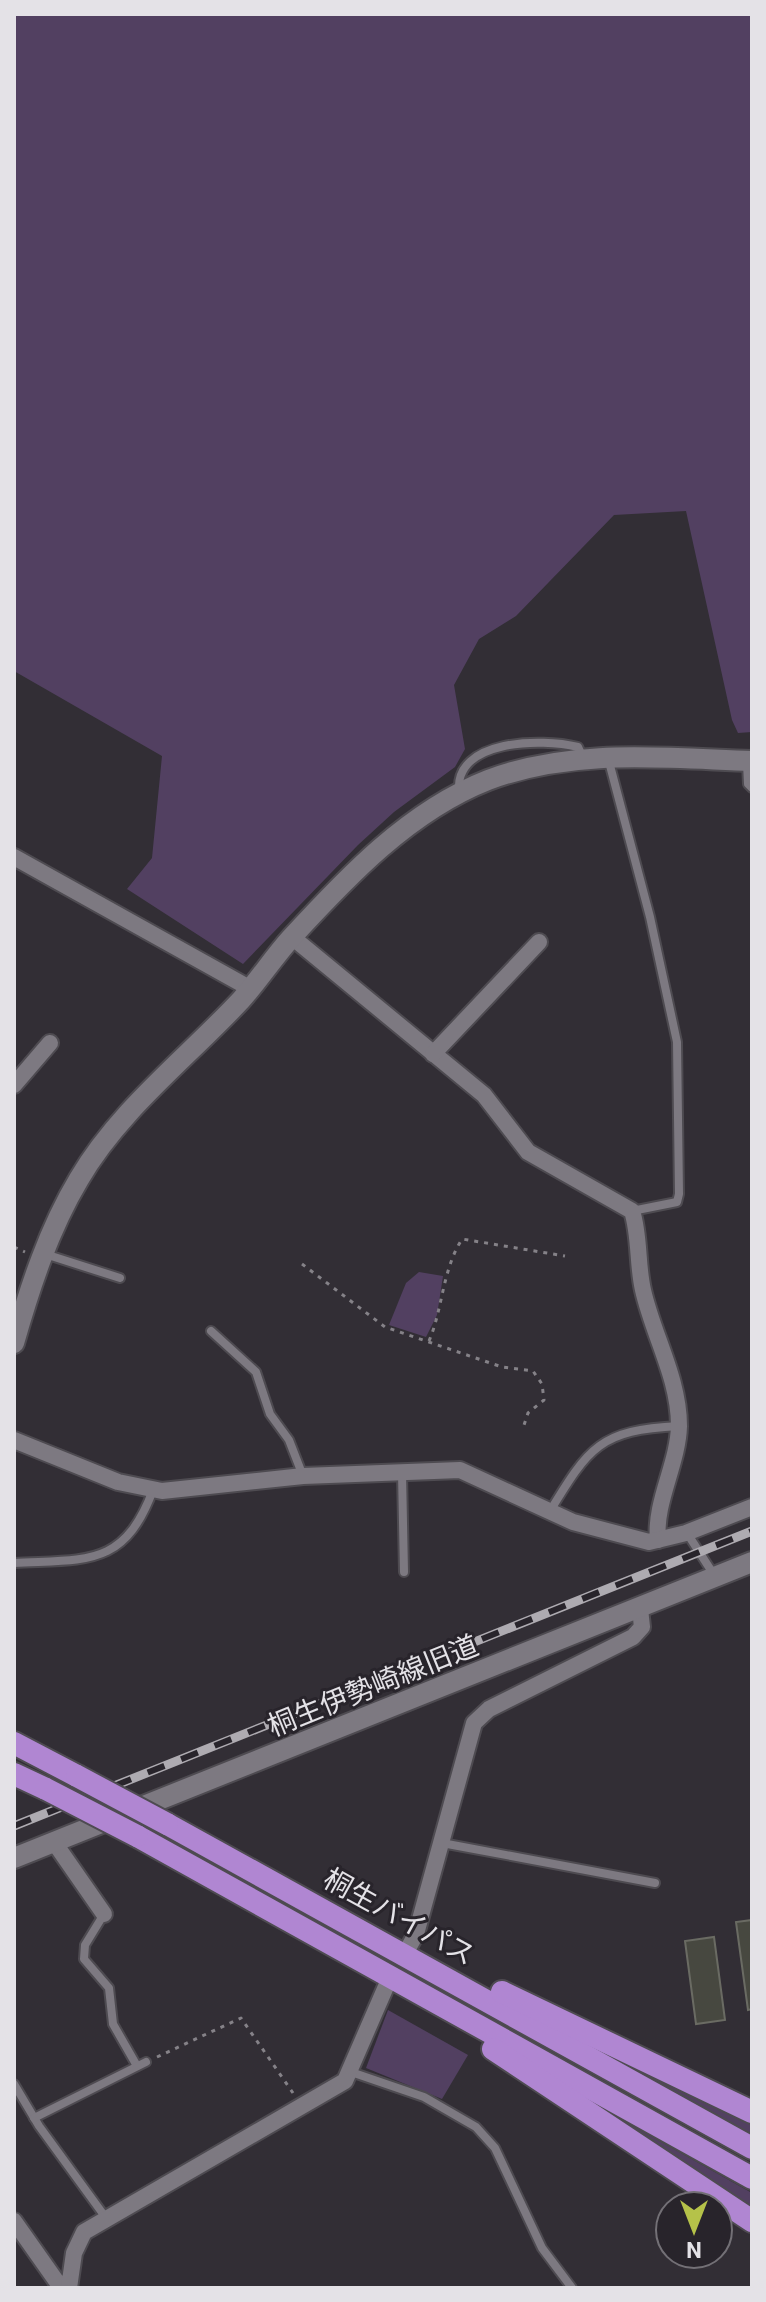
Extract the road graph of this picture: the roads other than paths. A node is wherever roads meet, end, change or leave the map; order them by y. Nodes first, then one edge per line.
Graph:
1 (608, 757) junction
2 (750, 760) edge
3 (752, 788) edge
4 (14, 857) edge
5 (292, 937) junction
6 (539, 942) dead end
7 (251, 989) junction
8 (50, 1043) dead end
9 (433, 1054) junction
10 (14, 1085) edge
11 (632, 1211) junction
12 (44, 1253) junction
13 (120, 1278) dead end
14 (211, 1331) dead end
15 (14, 1343) edge
16 (679, 1426) junction
17 (14, 1440) edge
18 (402, 1470) junction
19 (303, 1476) junction
20 (153, 1490) junction
21 (752, 1507) edge
22 (550, 1511) junction
23 (686, 1533) junction
24 (658, 1540) junction
25 (14, 1563) edge
26 (751, 1566) edge
27 (404, 1572) dead end
28 (715, 1577) junction
29 (640, 1609) junction
30 (14, 1743) edge
31 (14, 1774) edge
32 (54, 1842) junction
33 (441, 1843) junction
34 (14, 1858) edge
35 (655, 1883) dead end
36 (104, 1914) joint
37 (405, 1954) junction
38 (391, 1975) junction
39 (146, 2062) road end
40 (137, 2066) junction
41 (351, 2072) junction
42 (14, 2084) edge
43 (752, 2112) edge
44 (34, 2118) junction
45 (752, 2148) edge
46 (752, 2178) edge
47 (106, 2218) junction
48 (14, 2221) edge
49 (752, 2221) edge
50 (69, 2287) edge
51 (572, 2288) edge

1 - 2 street
1 - 5 street
1 - 11 lane
2 - 3 lane
4 - 7 street
5 - 7 street
5 - 9 street
6 - 9 street
7 - 12 street
8 - 10 street
9 - 11 street
11 - 16 street
12 - 13 lane
12 - 15 street
14 - 19 lane
16 - 22 lane
16 - 24 street
17 - 20 street
18 - 19 street
18 - 22 street
18 - 27 lane
19 - 20 street
20 - 25 lane
21 - 23 street
22 - 24 street
23 - 24 street
23 - 28 lane
26 - 28 street, 桐生伊勢崎線旧道
28 - 29 street, 桐生伊勢崎線旧道
29 - 32 street, 桐生伊勢崎線旧道
29 - 33 street
30 - 37 highway, 桐生バイパス, bridge
31 - 38 highway, 桐生バイパス, bridge
32 - 34 street, 桐生伊勢崎線旧道
32 - 36 street
33 - 35 lane
33 - 37 street
36 - 40 lane
37 - 43 highway
37 - 45 highway, 桐生バイパス
38 - 41 street
38 - 46 highway, 桐生バイパス
38 - 49 highway
39 - 40 lane
40 - 44 lane
41 - 47 street
41 - 51 lane
42 - 44 lane
44 - 47 lane
47 - 50 street
48 - 50 street

